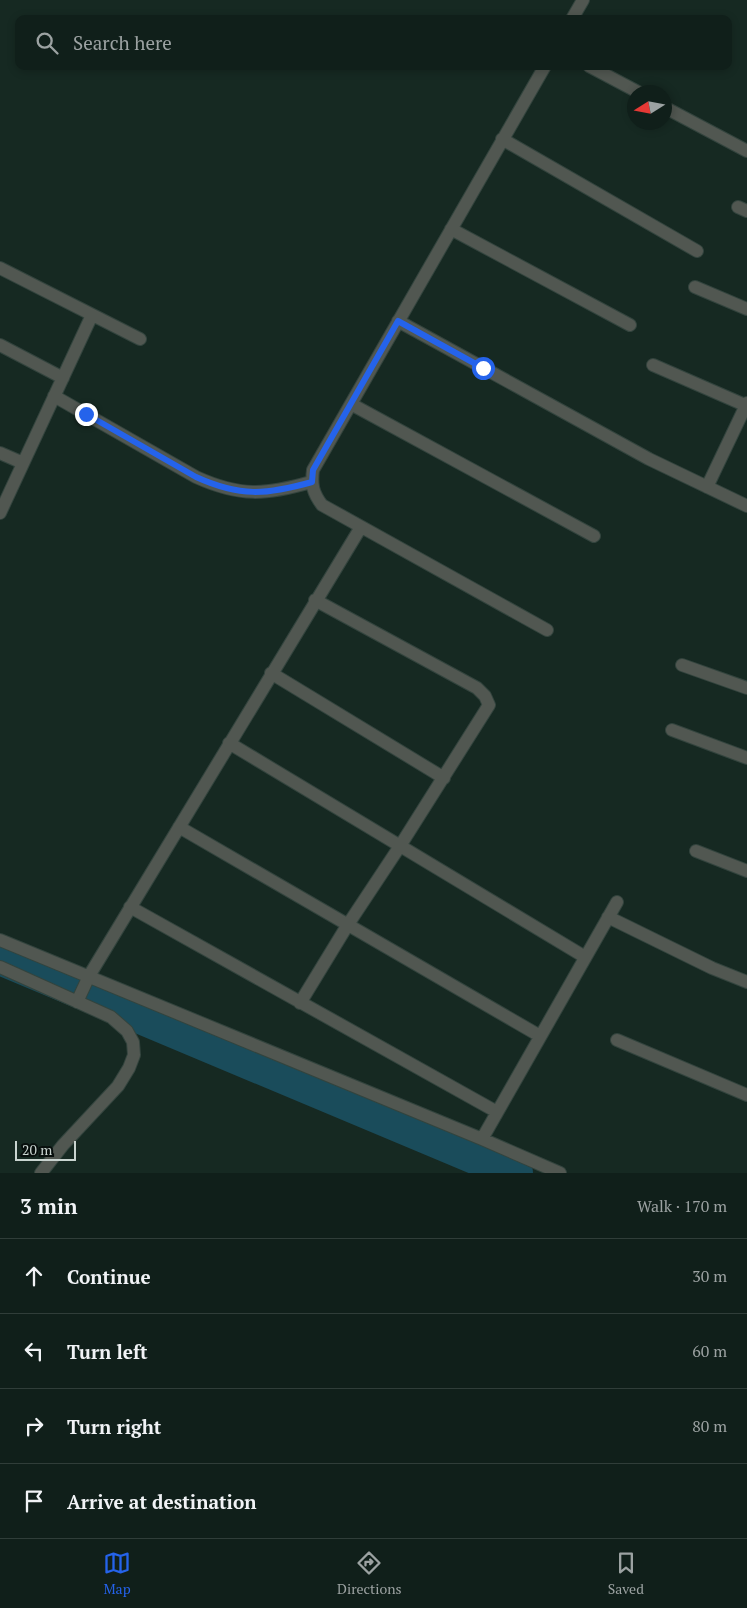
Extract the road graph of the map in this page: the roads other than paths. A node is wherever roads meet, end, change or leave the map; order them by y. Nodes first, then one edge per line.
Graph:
1 (583, 0) edge
2 (574, 15) edge
3 (543, 70) edge
4 (597, 70) edge
5 (627, 86) edge
6 (672, 111) edge
7 (502, 139) junction
8 (747, 151) edge
9 (451, 229) junction
10 (697, 251) dead end
11 (0, 268) edge
12 (696, 286) dead end
13 (747, 309) edge
14 (92, 315) junction
15 (398, 321) junction
16 (630, 325) dead end
17 (140, 339) dead end
18 (0, 345) edge
19 (653, 364) dead end
20 (63, 378) junction
21 (54, 396) junction
22 (350, 404) junction
23 (747, 405) edge
24 (0, 453) edge
25 (23, 464) junction
26 (312, 482) junction
27 (707, 487) junction
28 (747, 506) edge
29 (0, 513) edge
30 (361, 527) junction
31 (594, 536) dead end
32 (316, 600) junction
33 (547, 630) dead end
34 (682, 665) dead end
35 (271, 673) junction
36 (747, 688) edge
37 (672, 730) dead end
38 (229, 743) junction
39 (747, 758) edge
40 (444, 778) junction
41 (179, 827) junction
42 (400, 846) junction
43 (696, 851) dead end
44 (747, 871) edge
45 (617, 902) dead end
46 (130, 907) junction
47 (608, 917) junction
48 (347, 926) junction
49 (0, 940) edge
50 (586, 957) junction
51 (0, 967) edge
52 (747, 982) edge
53 (83, 989) junction
54 (300, 1003) junction
55 (540, 1036) junction
56 (617, 1040) dead end
57 (747, 1095) edge
58 (497, 1112) junction
59 (482, 1138) junction
60 (41, 1173) edge
61 (560, 1173) edge

1 - 2 street
3 - 7 street
4 - 5 street
6 - 8 street
7 - 9 street
7 - 10 street
9 - 15 street
9 - 16 street
11 - 14 street
12 - 13 street
14 - 17 street
14 - 20 street
15 - 22 street
15 - 27 street
18 - 20 street
19 - 23 street
20 - 21 street
21 - 25 street
21 - 26 street
22 - 26 street
22 - 31 street
23 - 27 street
24 - 25 street
25 - 29 street
26 - 30 street
27 - 28 street
30 - 32 street
30 - 33 street
32 - 35 street
32 - 40 street
34 - 36 street
35 - 38 street
35 - 40 street
37 - 39 street
38 - 41 street
38 - 42 street
40 - 42 street
41 - 46 street
41 - 48 street
42 - 48 street
42 - 50 street
43 - 44 street
45 - 47 street
46 - 53 street
46 - 54 street
47 - 50 street
47 - 52 street
48 - 54 street
48 - 55 street
49 - 53 street
50 - 55 street
51 - 53 street
53 - 59 street
53 - 60 street
54 - 58 street
55 - 58 street
56 - 57 street
58 - 59 street
59 - 61 street

